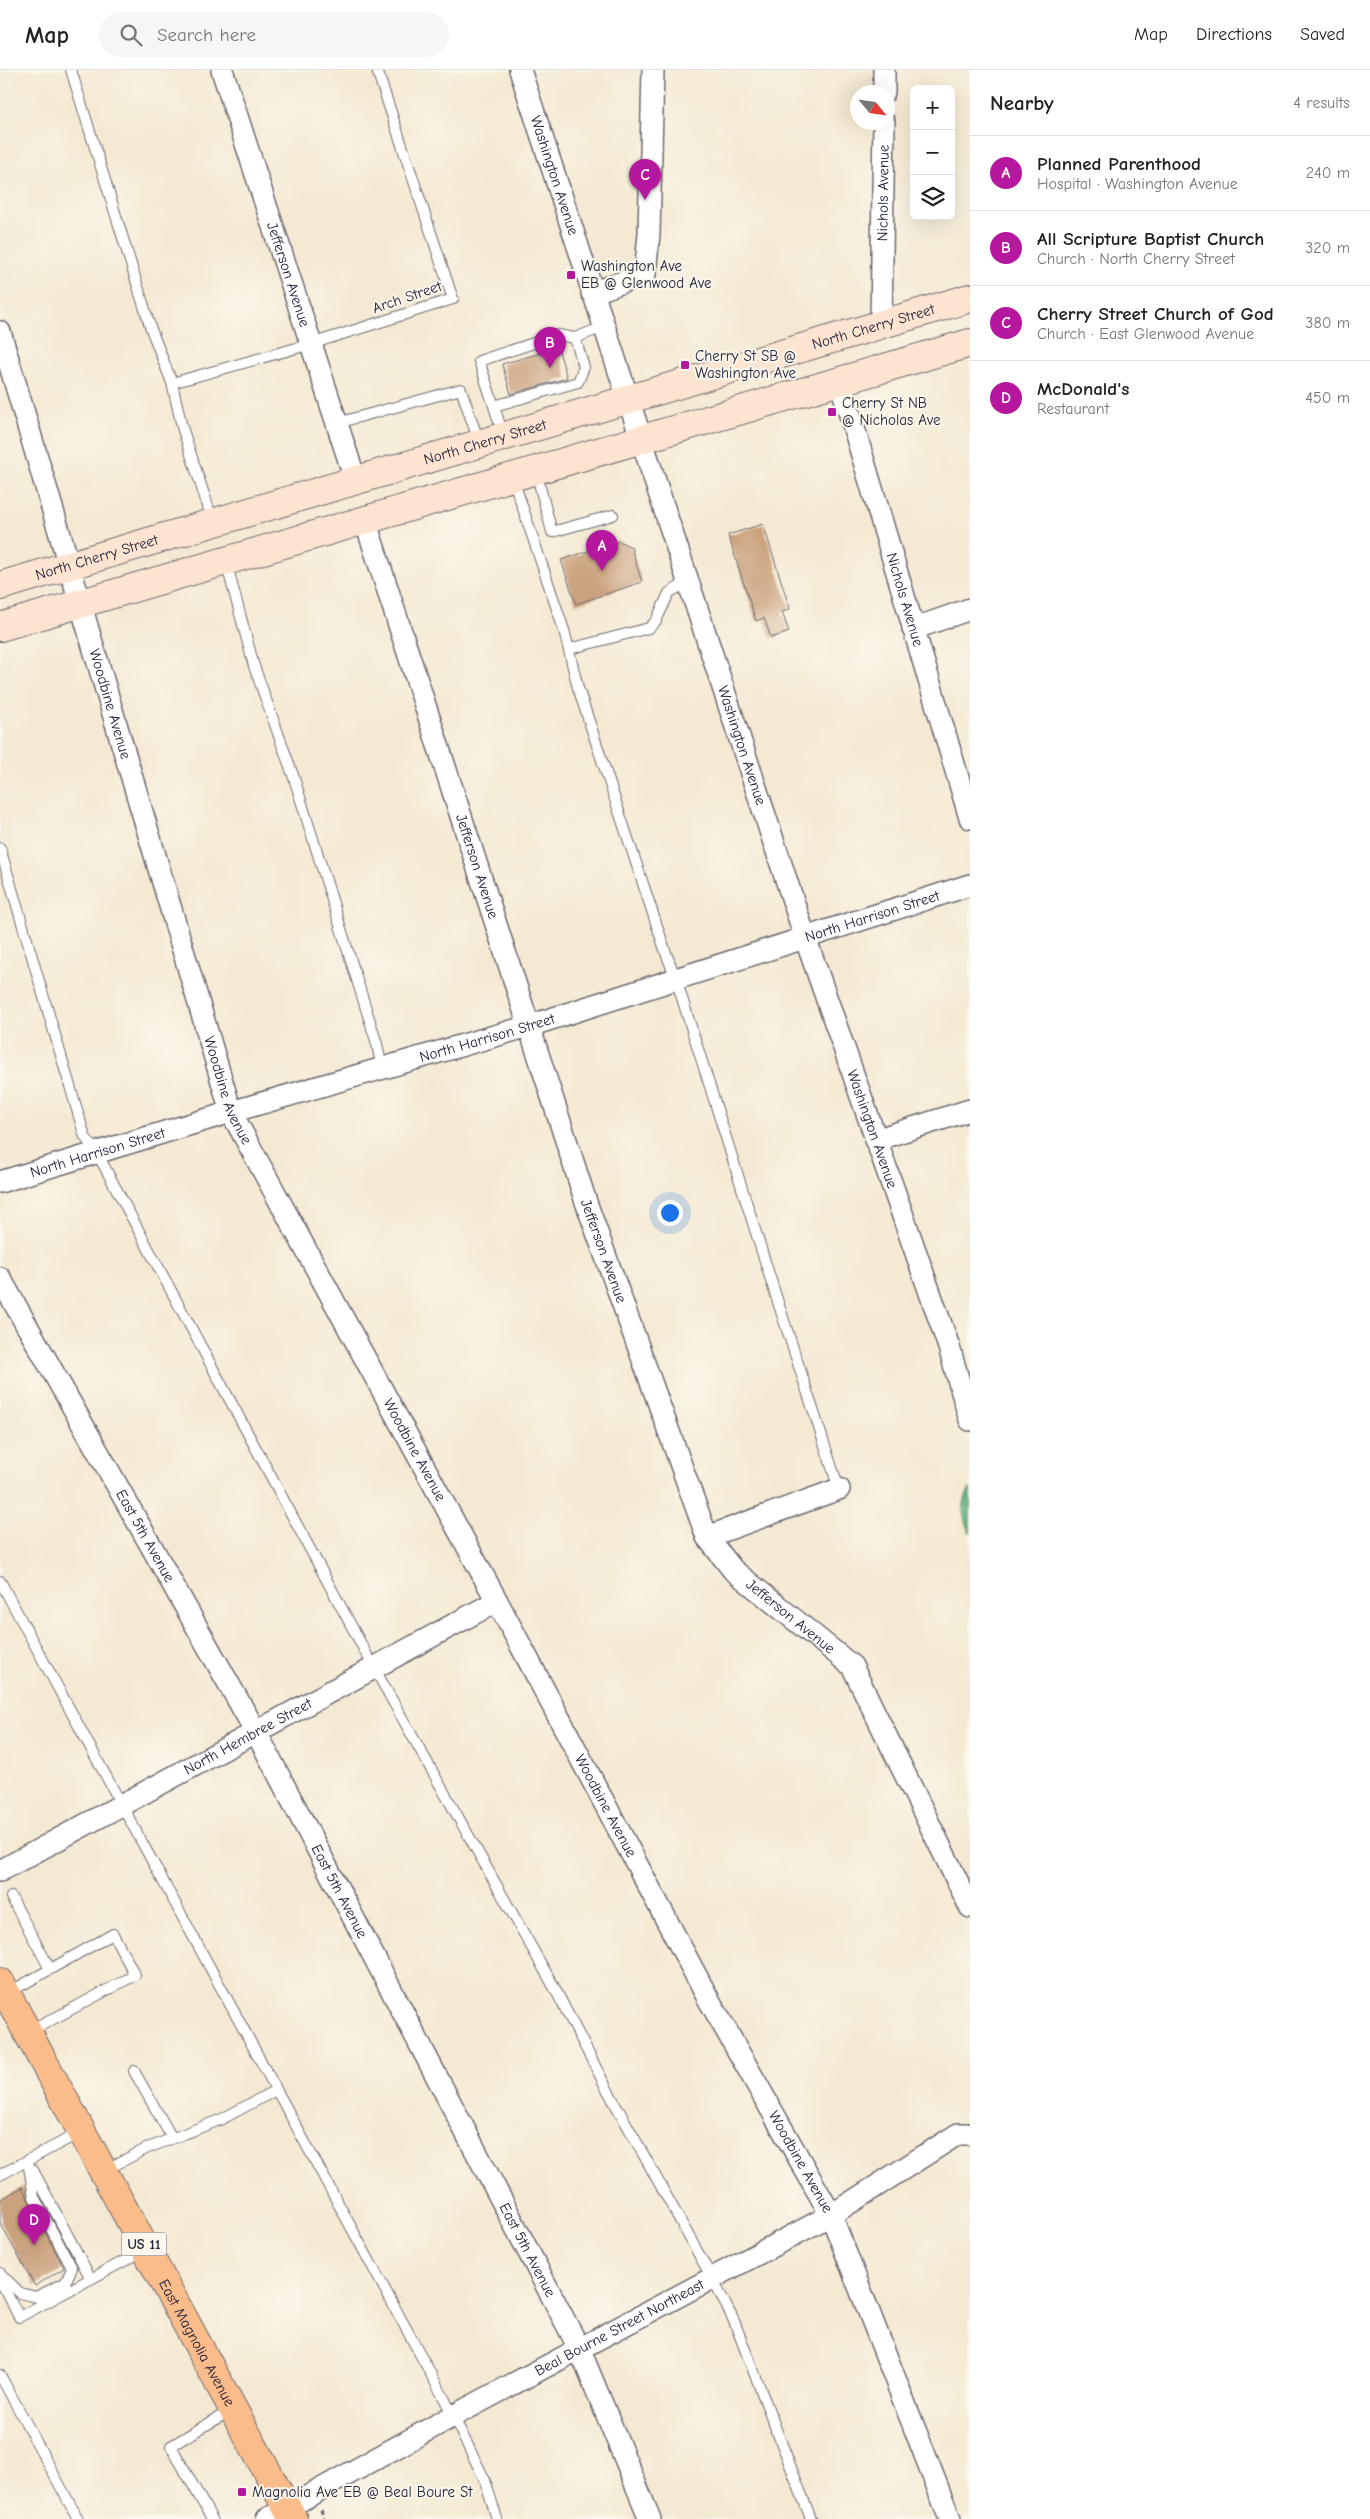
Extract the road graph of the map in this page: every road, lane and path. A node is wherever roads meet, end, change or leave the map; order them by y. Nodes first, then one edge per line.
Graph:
1 (71, 70) edge
2 (222, 70) edge
3 (377, 70) edge
4 (520, 70) edge
5 (653, 70) edge
6 (884, 70) edge
7 (884, 85) edge
8 (884, 130) edge
9 (592, 294) junction
10 (970, 298) edge
11 (881, 324) junction
12 (603, 327) junction
13 (0, 332) edge
14 (575, 338) junction
15 (970, 343) edge
16 (311, 344) junction
17 (840, 381) junction
18 (172, 383) junction
19 (627, 398) junction
20 (494, 406) junction
21 (337, 423) junction
22 (640, 438) junction
23 (491, 439) junction
24 (523, 472) junction
25 (355, 479) junction
26 (614, 514) dead end
27 (365, 520) junction
28 (213, 522) junction
29 (226, 561) junction
30 (68, 566) junction
31 (687, 582) junction
32 (0, 586) edge
33 (79, 605) junction
34 (970, 609) edge
35 (0, 627) edge
36 (913, 629) junction
37 (569, 649) junction
38 (970, 818) edge
39 (0, 848) edge
40 (970, 885) edge
41 (805, 937) junction
42 (676, 979) junction
43 (529, 1026) junction
44 (382, 1068) junction
45 (970, 1110) edge
46 (231, 1112) junction
47 (875, 1140) junction
48 (97, 1153) junction
49 (0, 1182) edge
50 (0, 1278) edge
51 (970, 1420) edge
52 (839, 1489) joint
53 (707, 1537) junction
54 (0, 1581) edge
55 (496, 1601) junction
56 (374, 1668) junction
57 (256, 1732) junction
58 (122, 1804) junction
59 (0, 1871) edge
60 (11, 1898) dead end
61 (970, 1908) edge
62 (50, 1968) junction
63 (2, 1991) edge
64 (29, 2032) junction
65 (134, 2071) dead end
66 (276, 2090) junction
67 (82, 2132) junction
68 (970, 2134) edge
69 (172, 2138) junction
70 (28, 2161) junction
71 (104, 2171) junction
72 (0, 2175) edge
73 (831, 2215) junction
74 (147, 2250) junction
75 (0, 2273) edge
76 (712, 2278) junction
77 (91, 2279) junction
78 (0, 2280) edge
79 (579, 2348) junction
80 (0, 2375) edge
81 (234, 2409) junction
82 (453, 2416) junction
83 (283, 2515) edge
84 (78, 2519) edge
85 (212, 2519) edge
86 (498, 2519) edge
87 (650, 2519) edge
88 (811, 2519) edge
89 (950, 2519) edge

1 - 18 lane
2 - 16 street, Jefferson Avenue
3 - 16 lane, Arch Street
4 - 9 street, Washington Avenue
5 - 9 street
6 - 7 street
8 - 11 street, Nichols Avenue
9 - 12 street, Washington Avenue
10 - 11 main road, North Cherry Street
11 - 19 main road, North Cherry Street
12 - 14 lane
12 - 19 street, Washington Avenue
13 - 30 street, Woodbine Avenue
14 - 20 lane
14 - 20 lane
15 - 17 main road
16 - 18 lane, Arch Street
16 - 21 street, Jefferson Avenue
17 - 22 main road
17 - 36 street, Nichols Avenue
18 - 28 lane
19 - 22 street, Washington Avenue
19 - 23 main road, North Cherry Street
20 - 23 lane
21 - 23 lane
21 - 25 street, Jefferson Avenue
22 - 24 main road
22 - 31 street, Washington Avenue
23 - 25 main road, North Cherry Street
24 - 26 lane
24 - 27 main road
24 - 37 lane
25 - 28 main road, North Cherry Street
27 - 29 main road
27 - 43 street, Jefferson Avenue
28 - 30 main road, North Cherry Street
29 - 33 main road
29 - 44 lane
30 - 32 main road, North Cherry Street
30 - 33 street, Woodbine Avenue
31 - 37 lane
31 - 41 street, Washington Avenue
33 - 35 main road
33 - 46 street, Woodbine Avenue
34 - 36 street
36 - 38 street, Nichols Avenue
37 - 42 lane
39 - 48 lane
40 - 41 street, North Harrison Street
41 - 42 street, North Harrison Street
41 - 47 street, Washington Avenue
42 - 43 street, North Harrison Street
42 - 52 lane
43 - 44 street, North Harrison Street
43 - 53 street, Jefferson Avenue
44 - 46 street, North Harrison Street
45 - 47 street
46 - 48 street, North Harrison Street
46 - 55 street, Woodbine Avenue
47 - 51 street, Washington Avenue
48 - 49 street, North Harrison Street
48 - 56 lane
50 - 57 street, East 5th Avenue
52 - 53 street
53 - 61 street, Jefferson Avenue
54 - 58 lane
55 - 56 street, North Hembree Street
55 - 73 street, Woodbine Avenue
56 - 57 street, North Hembree Street
56 - 76 lane
57 - 58 street, North Hembree Street
57 - 79 street, East 5th Avenue
58 - 59 street, North Hembree Street
58 - 66 lane
60 - 62 lane
62 - 63 lane
62 - 64 lane
63 - 64 main road, East Magnolia Avenue / US 11
64 - 67 main road, East Magnolia Avenue / US 11
65 - 69 lane
66 - 69 lane
66 - 82 lane
67 - 70 lane
67 - 71 main road, East Magnolia Avenue / US 11
68 - 73 street, Beal Bourne Street Northeast
69 - 71 lane
70 - 72 lane
70 - 75 lane
70 - 77 lane
71 - 74 main road, East Magnolia Avenue / US 11
73 - 76 street, Beal Bourne Street Northeast
73 - 89 street, Woodbine Avenue
74 - 77 lane
74 - 81 main road, East Magnolia Avenue / US 11
76 - 79 street, Beal Bourne Street Northeast
76 - 88 lane
77 - 78 lane
79 - 82 street, Beal Bourne Street Northeast
79 - 87 street, East 5th Avenue
80 - 84 lane
81 - 83 main road, East Magnolia Avenue / US 11
81 - 85 lane
82 - 83 street, Beal Bourne Street Northeast
82 - 86 lane

